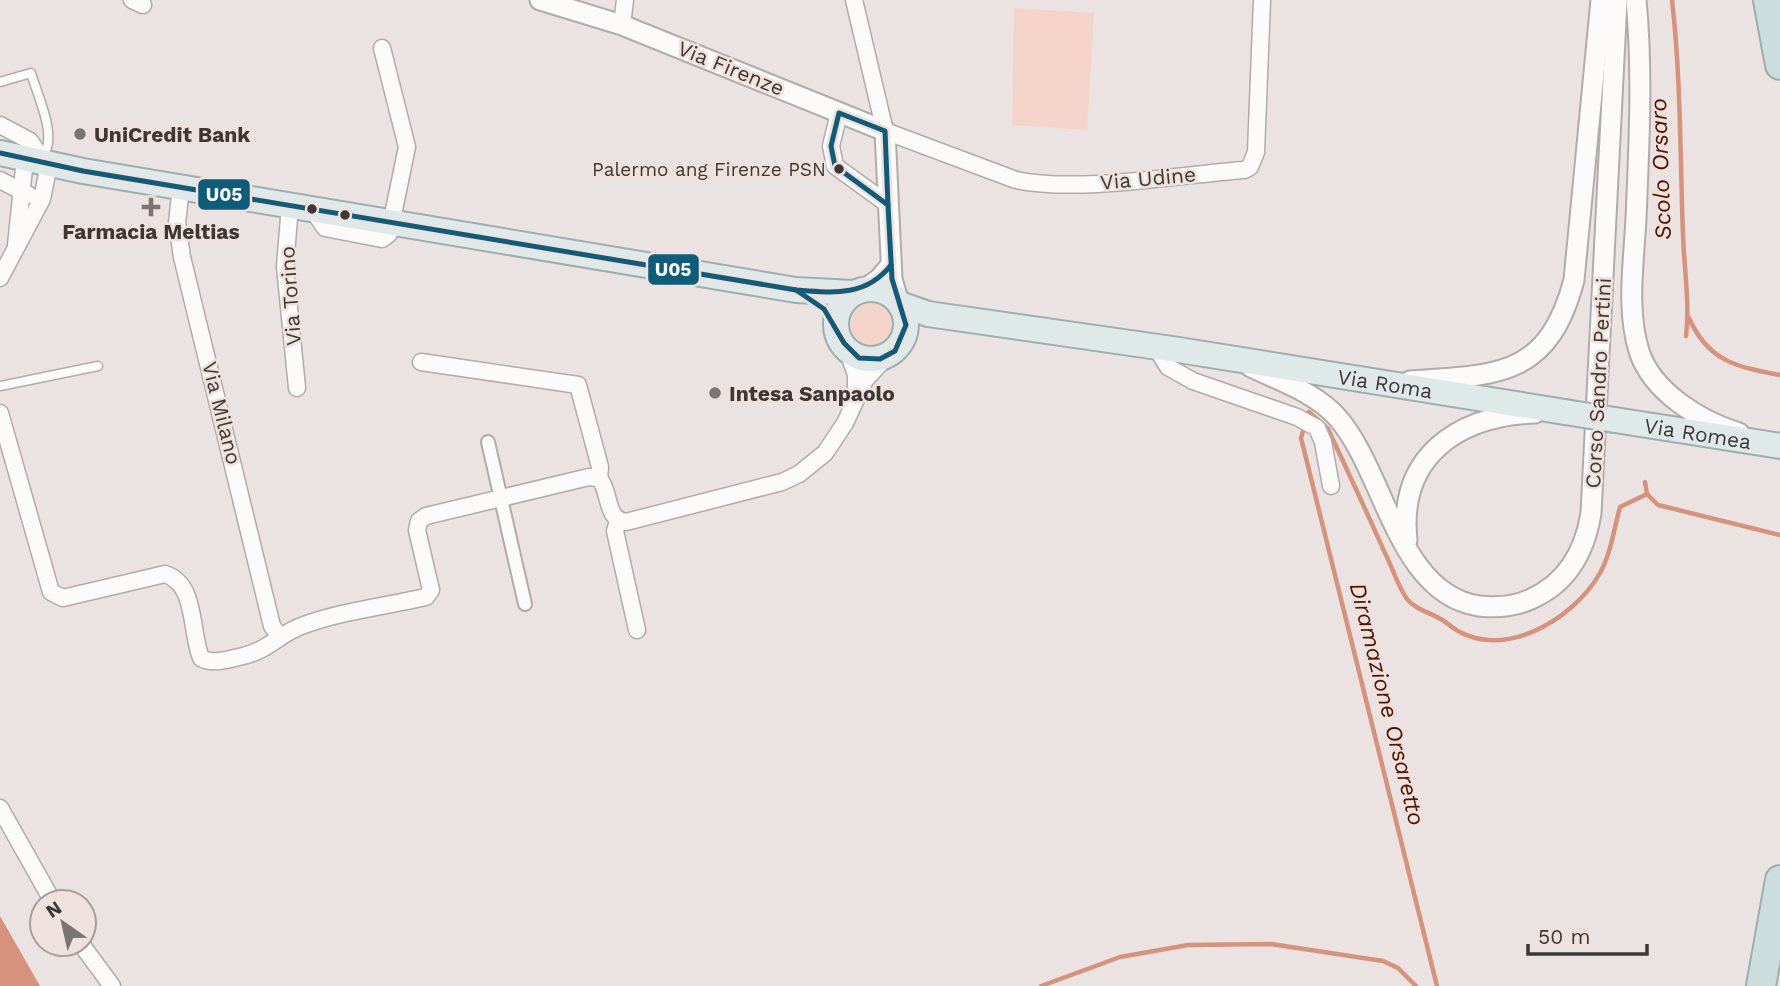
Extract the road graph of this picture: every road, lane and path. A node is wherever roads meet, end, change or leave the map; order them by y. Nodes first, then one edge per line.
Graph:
1 (540, 0) edge
2 (625, 0) edge
3 (854, 0) edge
4 (1262, 0) edge
5 (1601, 0) edge
6 (1617, 0) edge
7 (1636, 0) edge
8 (1768, 0) edge
9 (622, 25) junction
10 (382, 48) dead end
11 (1780, 65) edge
12 (0, 82) edge
13 (839, 113) junction
14 (0, 125) edge
15 (885, 131) junction
16 (0, 153) edge
17 (40, 161) junction
18 (0, 180) edge
19 (181, 187) junction
20 (22, 191) junction
21 (42, 199) junction
22 (890, 205) junction
23 (301, 207) junction
24 (393, 223) junction
25 (15, 247) junction
26 (891, 265) junction
27 (0, 278) edge
28 (796, 290) junction
29 (860, 291) junction
30 (899, 302) junction
31 (960, 318) junction
32 (841, 340) junction
33 (1156, 346) junction
34 (894, 350) junction
35 (1234, 359) junction
36 (421, 362) dead end
37 (98, 366) dead end
38 (1375, 381) junction
39 (0, 386) edge
40 (297, 388) dead end
41 (856, 395) junction
42 (1564, 412) junction
43 (0, 413) edge
44 (1615, 420) joint
45 (488, 442) dead end
46 (1780, 445) edge
47 (599, 478) junction
48 (1331, 486) dead end
49 (503, 498) junction
50 (618, 521) junction
51 (1411, 554) junction
52 (525, 604) dead end
53 (637, 630) dead end
54 (279, 635) junction
55 (0, 808) edge
56 (1780, 880) edge
57 (44, 888) edge
58 (91, 958) edge
59 (112, 986) edge
60 (1761, 986) edge

1 - 9 street, Via Firenze
2 - 9 street
3 - 15 street
4 - 15 street, Via Udine
5 - 38 street, Corso Sandro Pertini
6 - 51 street, Corso Sandro Pertini
7 - 46 street, Corso Sandro Pertini
8 - 11 highway
9 - 13 street, Via Firenze
10 - 24 street
12 - 17 lane
13 - 15 street, Via Firenze
13 - 22 street
14 - 17 street
15 - 22 street
16 - 17 main road
17 - 19 main road
17 - 20 street
17 - 21 street
18 - 20 street
19 - 23 main road
19 - 54 street, Via Milano
20 - 21 street
20 - 25 street
21 - 25 street
22 - 26 street
23 - 24 main road
23 - 40 street, Via Torino
24 - 28 main road
25 - 27 street
26 - 29 street
26 - 30 street
28 - 29 main road
28 - 32 main road
29 - 30 main road
29 - 32 main road
30 - 31 main road, Via Roma
30 - 34 main road
31 - 33 main road, Via Roma
31 - 34 main road, Via Roma
32 - 34 main road
32 - 41 street
33 - 35 main road, Via Roma
33 - 48 street
34 - 41 street
35 - 38 main road, Via Roma
35 - 51 street, Corso Sandro Pertini
36 - 47 street
37 - 39 lane
38 - 42 main road, Via Roma
41 - 50 street
42 - 44 main road, Via Roma, bridge
42 - 51 street, Corso Sandro Pertini
43 - 54 street
44 - 46 main road, Via Romea
45 - 49 street
47 - 49 street
47 - 50 street
49 - 52 street
49 - 54 street
50 - 53 street
55 - 57 street
56 - 60 highway
58 - 59 street

